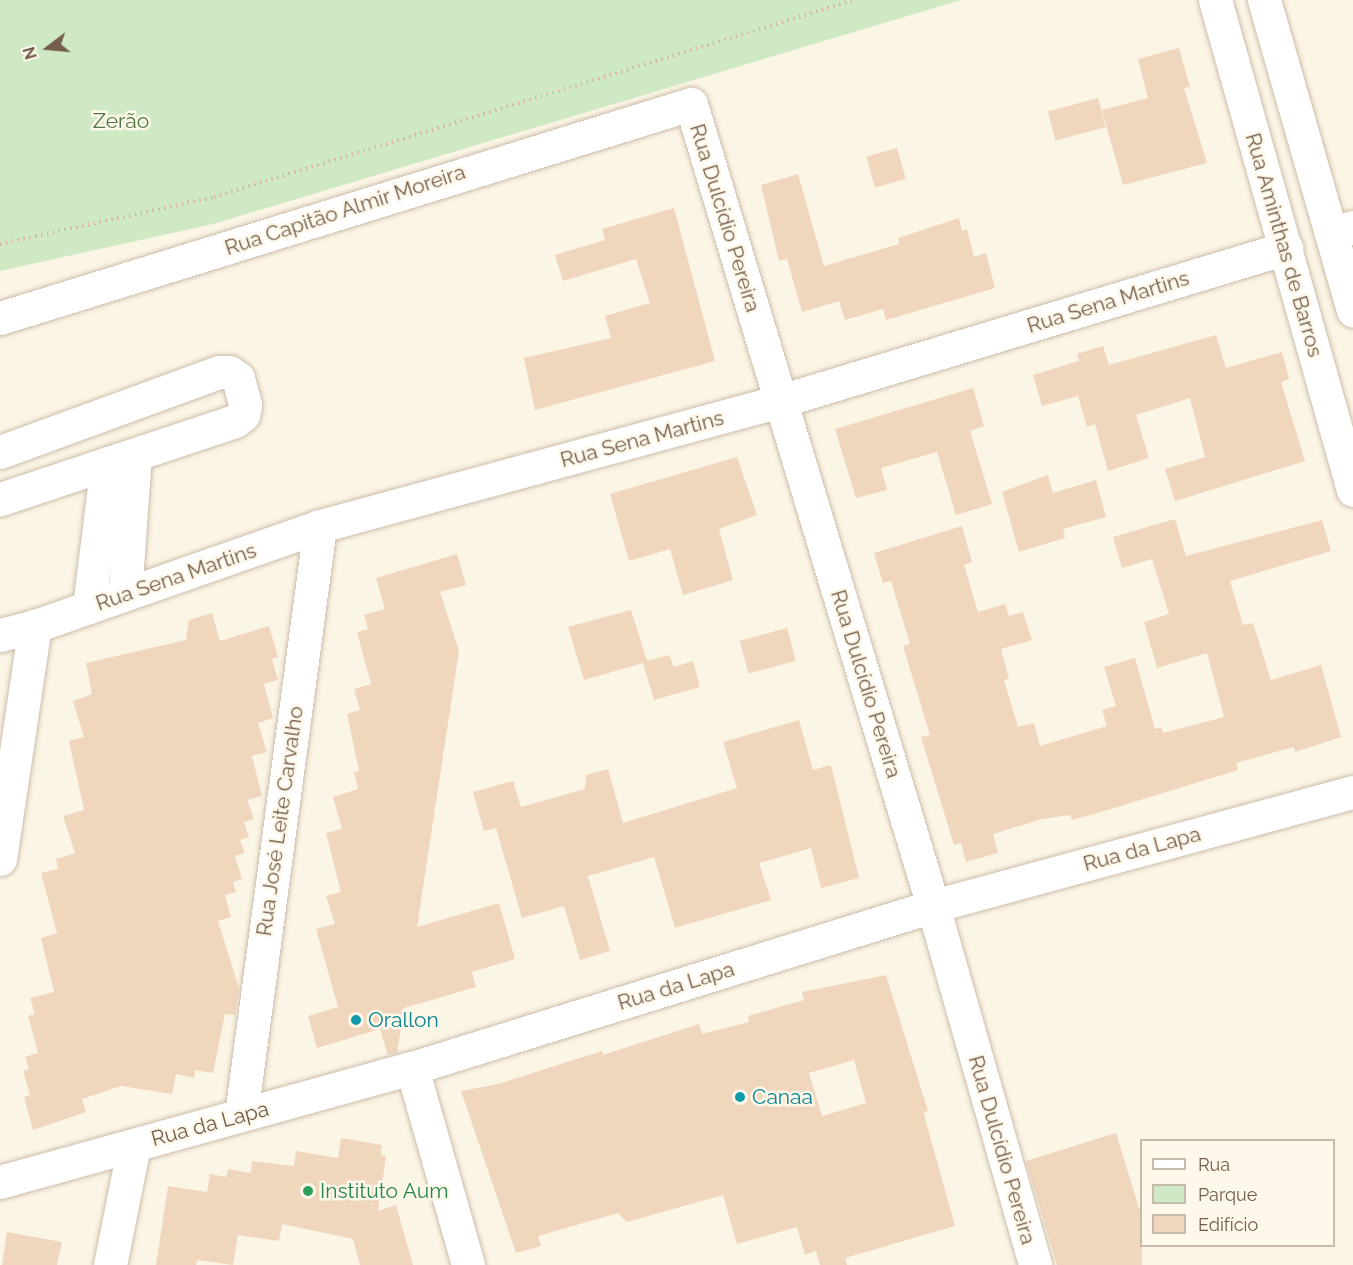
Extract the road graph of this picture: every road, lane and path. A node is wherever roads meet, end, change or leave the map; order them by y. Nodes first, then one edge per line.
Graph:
1 (854, 0) edge
2 (1215, 0) edge
3 (1264, 0) edge
4 (691, 104) joint
5 (1342, 230) edge
6 (0, 244) edge
7 (1286, 248) junction
8 (1353, 310) edge
9 (0, 318) edge
10 (780, 401) junction
11 (0, 452) edge
12 (121, 459) junction
13 (1353, 490) edge
14 (0, 499) edge
15 (320, 526) junction
16 (125, 594) junction
17 (89, 607) junction
18 (35, 626) junction
19 (0, 634) edge
20 (1353, 792) edge
21 (0, 859) edge
22 (933, 906) junction
23 (412, 1068) junction
24 (241, 1115) junction
25 (134, 1145) junction
26 (0, 1182) edge
27 (110, 1265) edge
28 (468, 1265) edge
29 (1035, 1265) edge

1 - 6 path
2 - 7 street, Rua Aminthas de Barros
3 - 5 street
4 - 9 street, Rua Capitão Almir Moreira
4 - 10 street, Rua Dulcídio Pereira
5 - 8 street
7 - 10 street, Rua Sena Martins
7 - 13 street, Rua Aminthas de Barros
10 - 15 street, Rua Sena Martins
10 - 22 street, Rua Dulcídio Pereira
11 - 12 street
12 - 14 street
12 - 16 street
12 - 17 street
15 - 16 street, Rua Sena Martins
15 - 24 street, Rua José Leite Carvalho
16 - 17 street, Rua Sena Martins
17 - 18 street, Rua Sena Martins
18 - 19 street, Rua Sena Martins
18 - 21 street
20 - 22 street, Rua da Lapa
22 - 23 street, Rua da Lapa
22 - 29 street, Rua Dulcídio Pereira
23 - 24 street, Rua da Lapa
23 - 28 street
24 - 25 street, Rua da Lapa
25 - 26 street, Rua da Lapa
25 - 27 street

